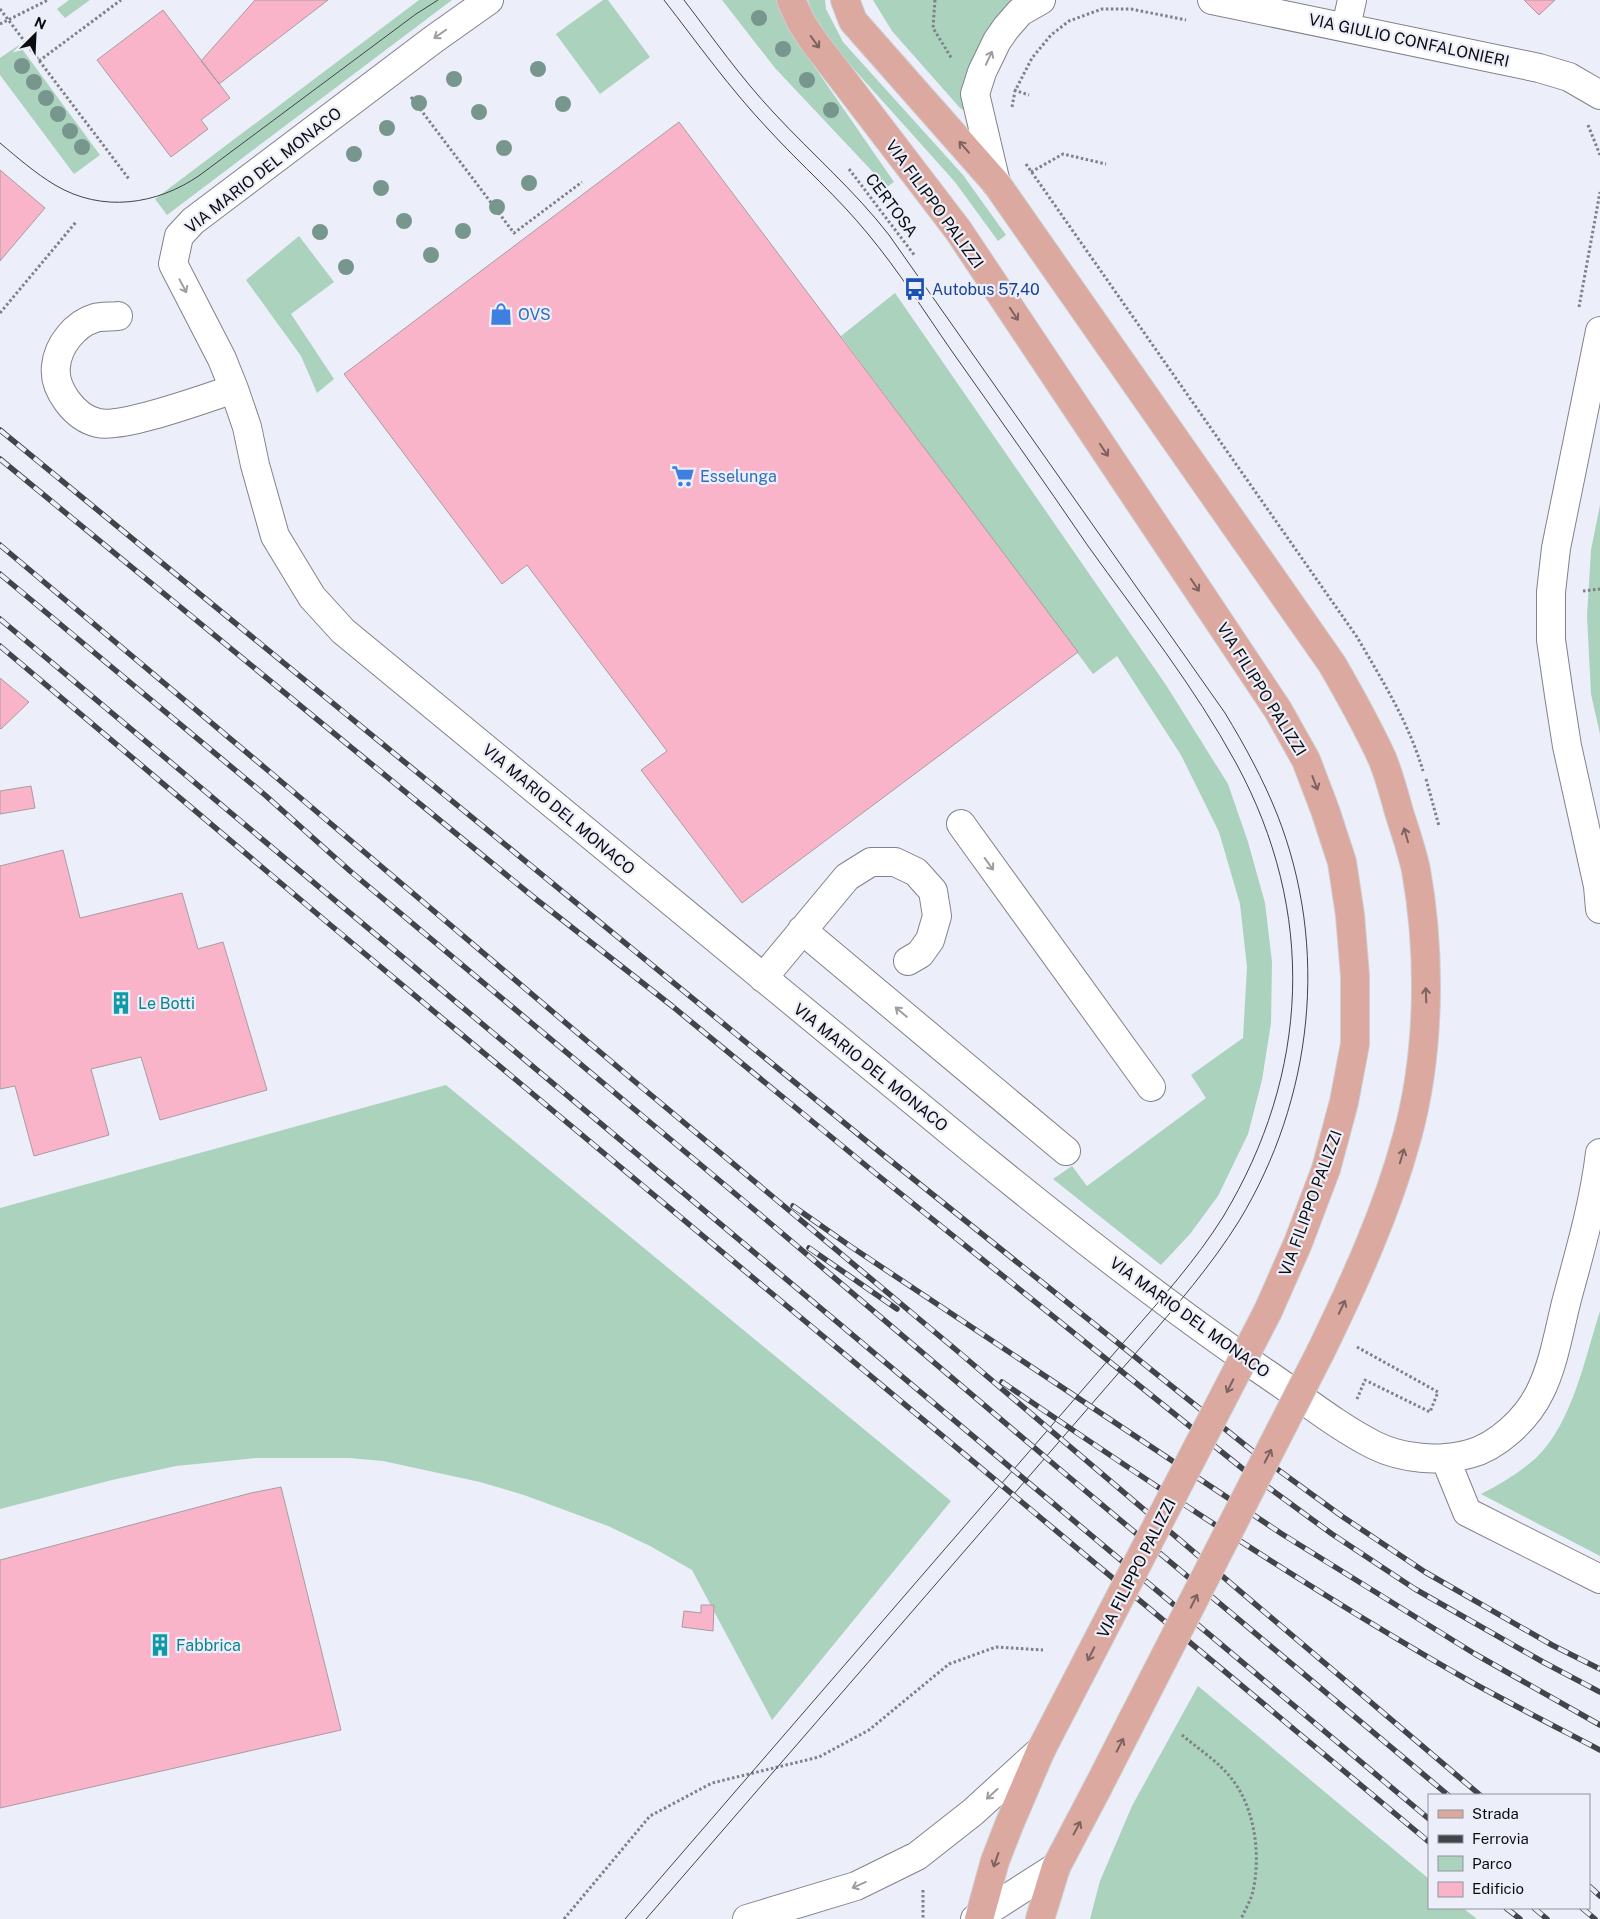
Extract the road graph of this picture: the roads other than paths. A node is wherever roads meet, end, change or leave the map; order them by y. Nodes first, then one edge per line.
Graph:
1 (489, 0) edge
2 (791, 0) edge
3 (845, 0) edge
4 (1041, 0) edge
5 (1212, 0) edge
6 (1352, 0) edge
7 (1346, 27) junction
8 (1600, 95) edge
9 (996, 183) junction
10 (118, 316) dead end
11 (1600, 331) edge
12 (234, 389) junction
13 (961, 824) dead end
14 (1600, 909) edge
15 (802, 930) junction
16 (908, 961) dead end
17 (763, 978) junction
18 (1151, 1087) dead end
19 (1066, 1151) dead end
20 (1600, 1153) edge
21 (1445, 1458) junction
22 (1600, 1579) edge
23 (1042, 1750) junction
24 (1056, 1867) junction
25 (978, 1918) edge
26 (747, 1919) edge
27 (1040, 1919) edge

1 -> 12 street, VIA MARIO DEL MONACO
2 -> 23 main road, VIA FILIPPO PALIZZI, bridge
9 -> 3 main road
9 -> 4 street
5 - 7 street, VIA GIULIO CONFALONIERI
6 - 7 street
7 - 8 street, VIA GIULIO CONFALONIERI
24 -> 9 main road, bridge
10 - 12 street
11 - 14 street
12 - 17 street, VIA MARIO DEL MONACO
13 -> 18 street
15 - 16 street
15 - 17 street
19 -> 15 street
17 - 21 street, VIA MARIO DEL MONACO
20 - 21 street
21 - 22 street
23 -> 25 main road
23 -> 26 street, VIA FILIPPO PALIZZI
24 - 25 street
24 - 27 main road

